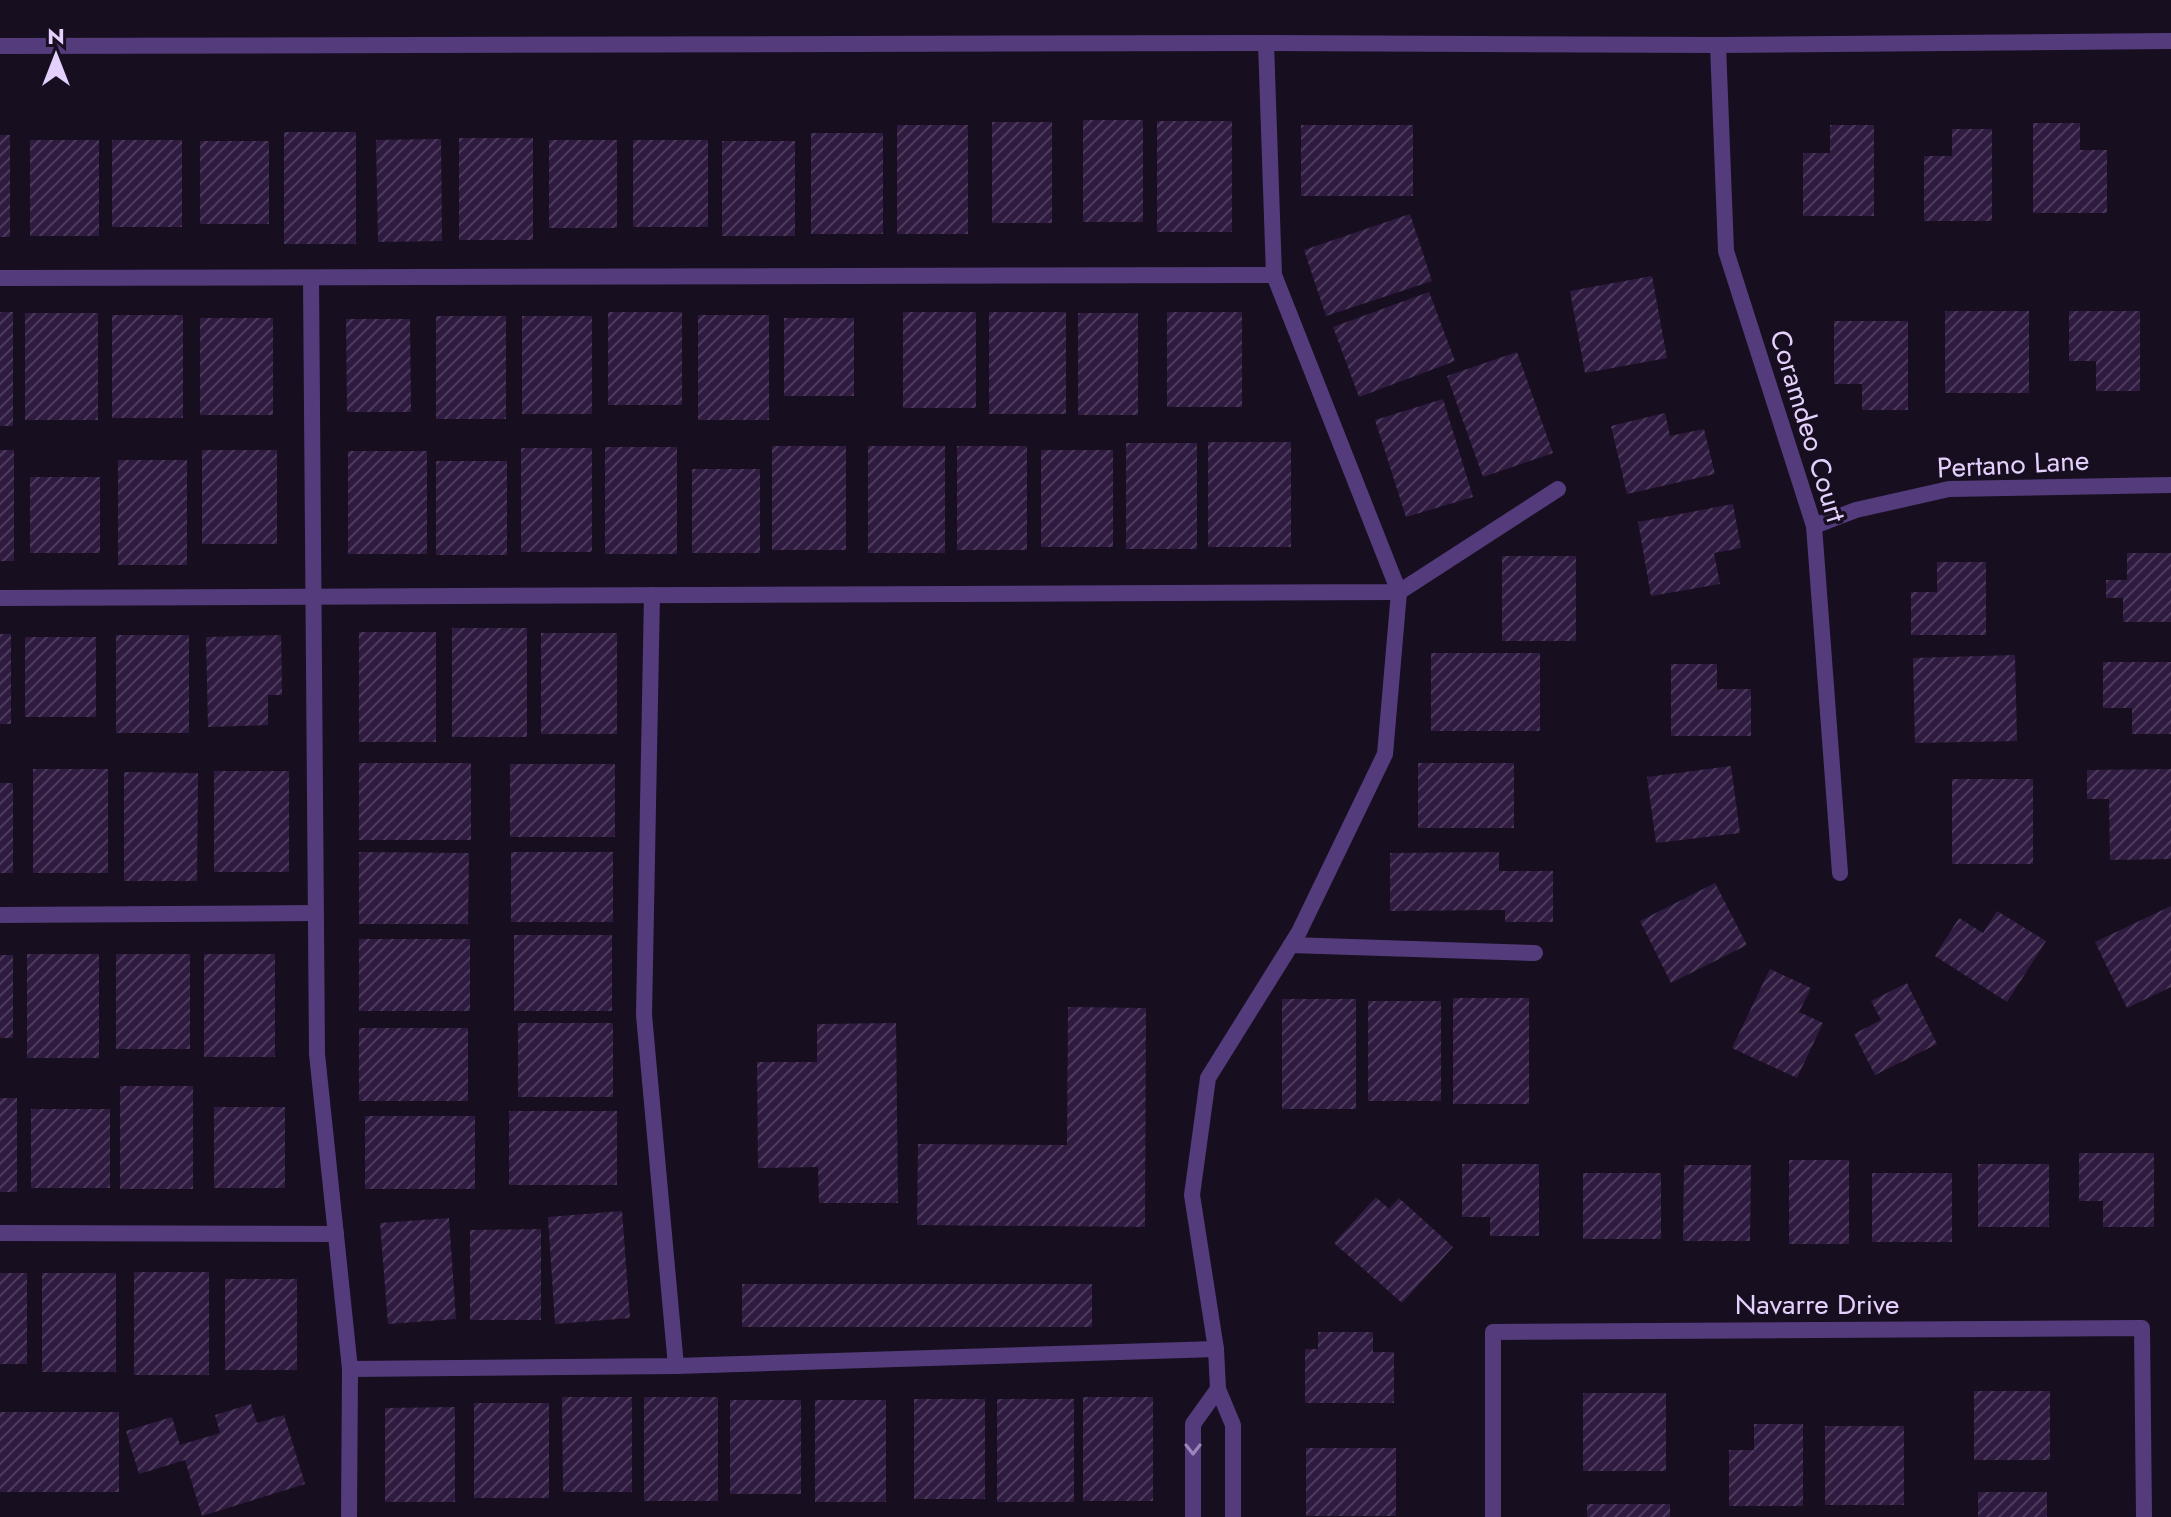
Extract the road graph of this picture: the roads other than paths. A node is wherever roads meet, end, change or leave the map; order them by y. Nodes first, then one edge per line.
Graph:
1 (2171, 41) edge
2 (1266, 43) junction
3 (1718, 45) junction
4 (0, 46) edge
5 (1274, 275) junction
6 (0, 278) edge
7 (311, 278) junction
8 (2171, 485) edge
9 (1558, 489) dead end
10 (1814, 526) junction
11 (1399, 592) junction
12 (652, 595) junction
13 (315, 596) junction
14 (0, 598) edge
15 (1840, 873) dead end
16 (316, 913) junction
17 (0, 915) edge
18 (1291, 945) junction
19 (1535, 953) dead end
20 (0, 1233) edge
21 (336, 1234) junction
22 (1216, 1349) junction
23 (676, 1366) junction
24 (350, 1369) junction
25 (1218, 1389) junction
26 (349, 1517) edge
27 (1193, 1517) edge
28 (1233, 1517) edge
29 (1493, 1517) edge
30 (2144, 1517) edge

1 - 3 street
2 - 3 street
2 - 4 street
2 - 5 street
3 - 10 street, Coramdeo Court
5 - 7 street
5 - 11 street
6 - 7 street
7 - 13 street
8 - 10 street, Pertano Lane
9 - 11 street
10 - 15 street, Coramdeo Court
11 - 12 street
11 - 18 street
12 - 13 street
12 - 23 street
13 - 14 street
13 - 16 street
16 - 17 street
16 - 21 street
18 - 19 street
18 - 22 street
20 - 21 street
21 - 24 street
22 - 23 street
22 - 25 street
23 - 24 street
24 - 26 street
25 -> 27 street
25 - 28 street
29 - 30 street, Navarre Drive

